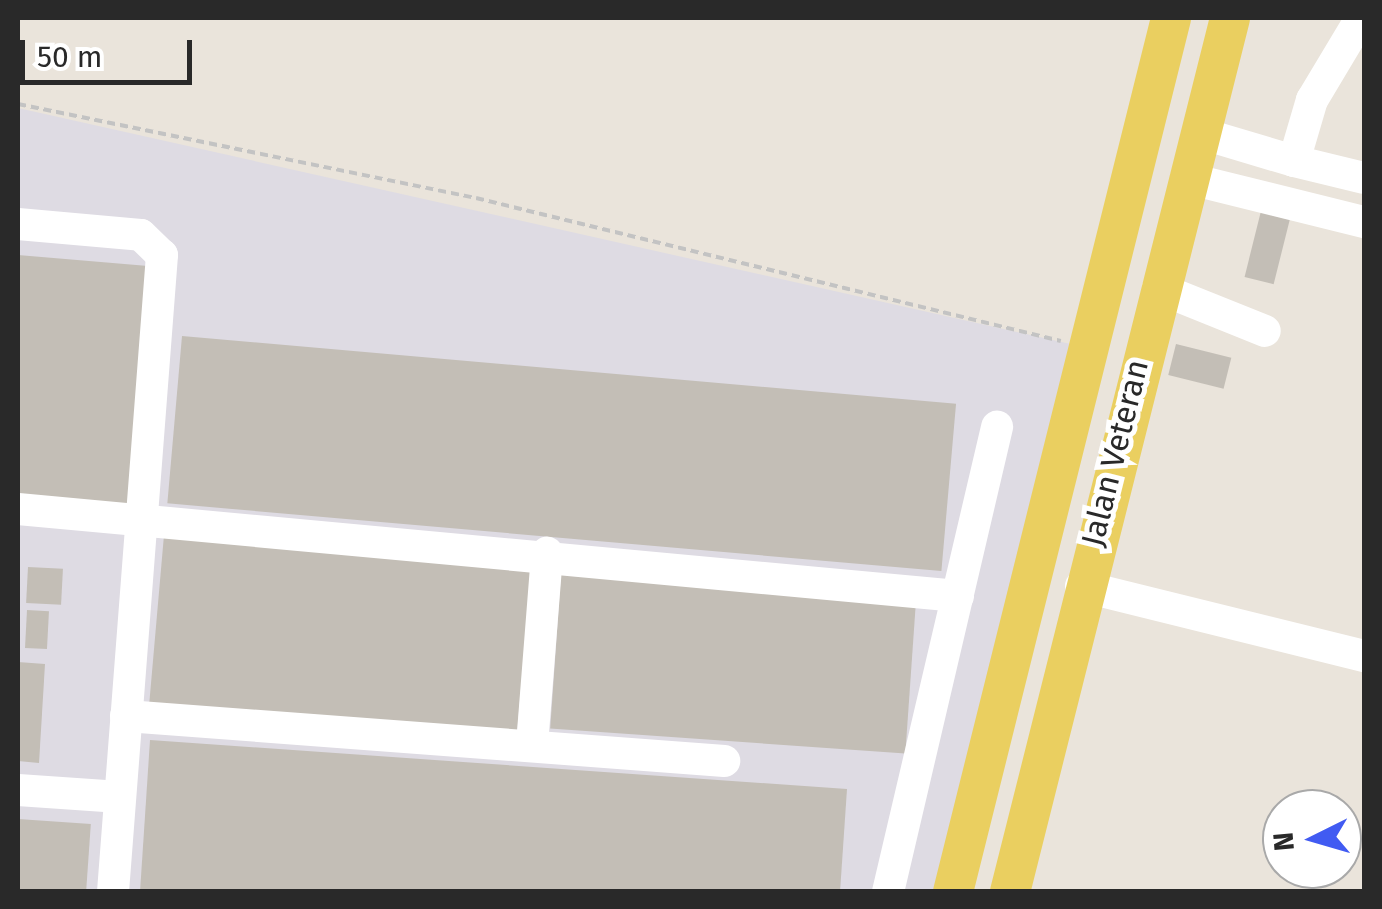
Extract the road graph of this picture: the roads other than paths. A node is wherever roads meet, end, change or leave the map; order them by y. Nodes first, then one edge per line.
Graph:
1 (1171, 18) edge
2 (1230, 18) edge
3 (1361, 18) edge
4 (1200, 133) junction
5 (1294, 161) junction
6 (1186, 178) junction
7 (1364, 178) edge
8 (1364, 222) edge
9 (18, 224) edge
10 (1158, 288) junction
11 (1265, 331) dead end
12 (998, 427) dead end
13 (18, 509) edge
14 (142, 520) junction
15 (546, 553) junction
16 (1081, 586) junction
17 (958, 596) junction
18 (1364, 656) edge
19 (126, 716) junction
20 (532, 746) junction
21 (724, 761) dead end
22 (18, 790) edge
23 (120, 797) junction
24 (113, 892) edge
25 (888, 892) edge
26 (954, 892) edge
27 (1010, 892) edge

1 - 26 main road, Jalan Veteran
2 - 4 main road, Jalan Veteran
3 - 5 lane
4 - 5 lane
4 - 6 main road, Jalan Veteran
5 - 7 lane
6 - 8 lane
6 - 10 main road, Jalan Veteran
9 - 14 lane
10 - 11 lane
10 - 16 main road, Jalan Veteran
12 - 17 lane
13 - 14 lane
14 - 15 lane
14 - 19 lane
15 - 17 lane
15 - 20 lane
16 - 18 lane
16 - 27 main road, Jalan Veteran
17 - 25 lane
19 - 20 lane
19 - 23 lane
20 - 21 lane
22 - 23 lane
23 - 24 lane

